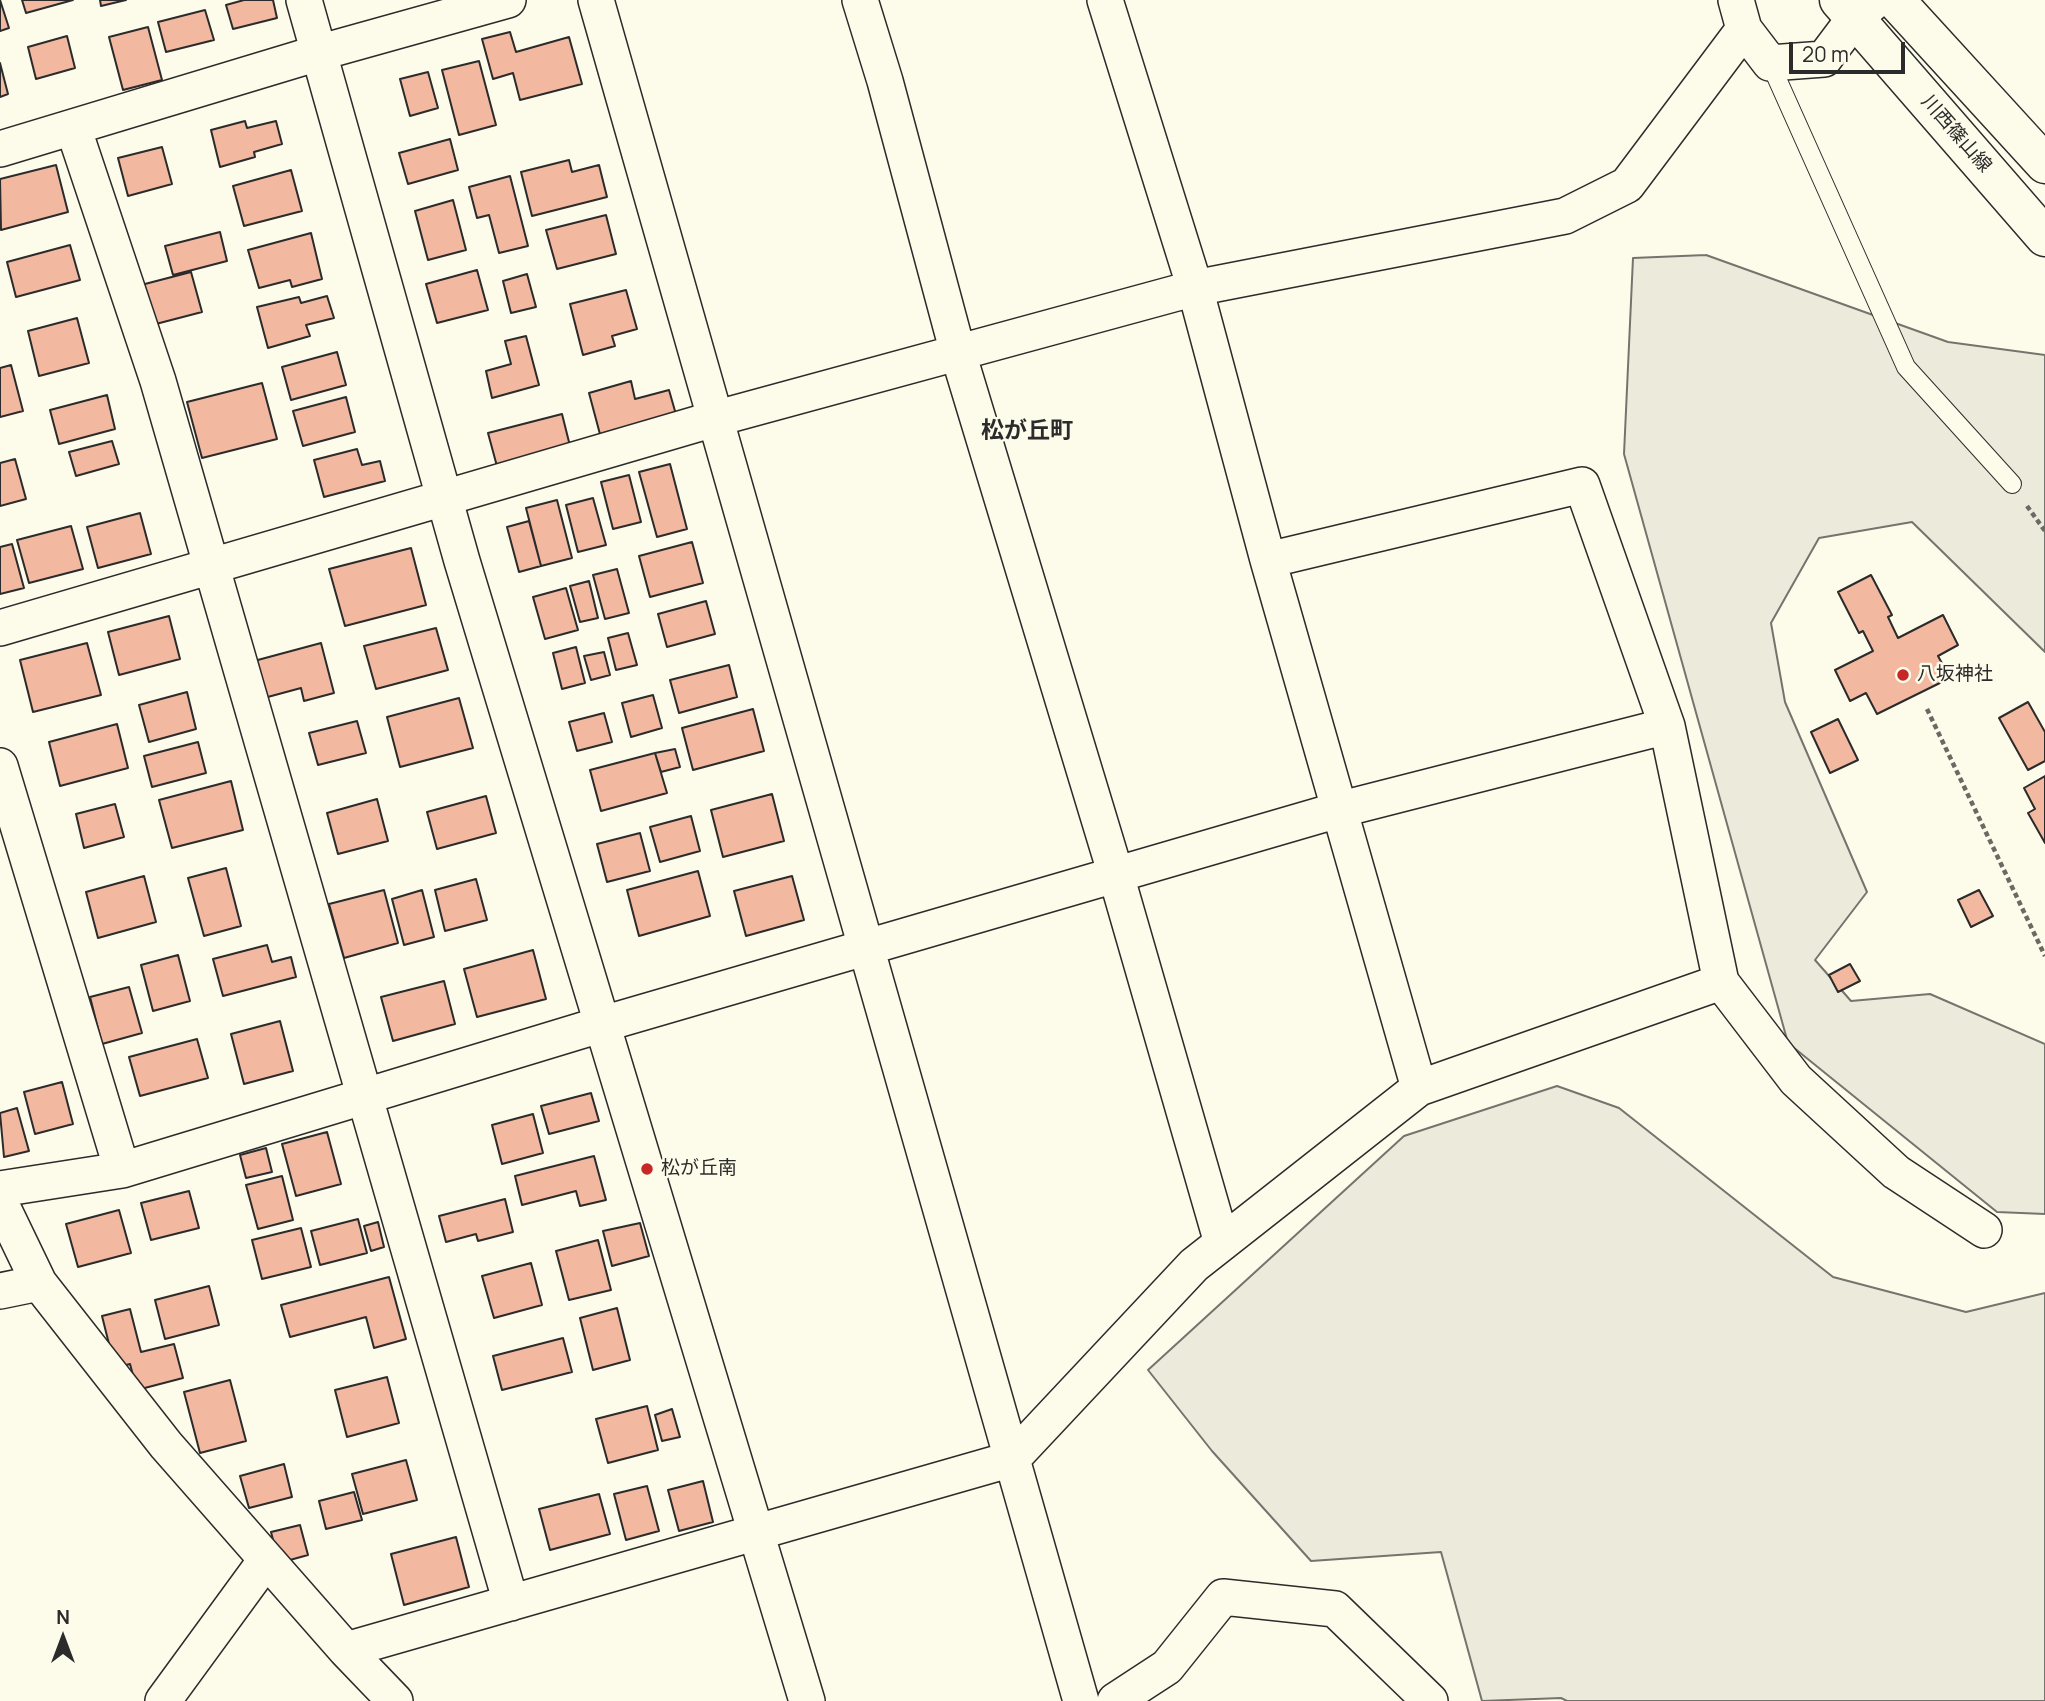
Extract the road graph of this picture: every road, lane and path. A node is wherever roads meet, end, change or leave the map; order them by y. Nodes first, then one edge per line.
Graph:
1 (304, 0) edge
2 (508, 0) edge
3 (596, 0) edge
4 (860, 0) edge
5 (1105, 0) edge
6 (1895, 0) edge
7 (1856, 6) edge
8 (1740, 15) edge
9 (318, 53) junction
10 (1770, 63) junction
11 (73, 127) junction
12 (0, 149) edge
13 (2045, 164) edge
14 (2045, 237) edge
15 (1195, 288) junction
16 (958, 353) junction
17 (714, 419) junction
18 (2012, 484) dead end
19 (444, 496) junction
20 (1268, 560) junction
21 (209, 565) junction
22 (0, 628) edge
23 (1927, 709) dead end
24 (1667, 726) junction
25 (0, 766) edge
26 (1338, 810) junction
27 (1116, 875) junction
28 (865, 948) junction
29 (2045, 956) edge
30 (1721, 982) junction
31 (603, 1024) junction
32 (1419, 1088) junction
33 (363, 1096) junction
34 (122, 1170) junction
35 (0, 1189) edge
36 (0, 1202) edge
37 (1984, 1230) dead end
38 (1222, 1243) junction
39 (39, 1283) junction
40 (0, 1291) edge
41 (1012, 1459) junction
42 (757, 1532) junction
43 (266, 1560) junction
44 (511, 1603) junction
45 (346, 1650) junction
46 (163, 1701) edge
47 (395, 1701) edge
48 (807, 1701) edge
49 (1081, 1701) edge
50 (1115, 1701) edge
51 (1430, 1701) edge

1 - 9 street
2 - 9 street
3 - 17 street
4 - 16 street
5 - 15 street
6 - 13 main road
7 - 10 street
7 - 14 main road, 川西篠山線
8 - 10 street
8 - 15 street
9 - 11 street
9 - 19 street
10 - 18 lane
11 - 12 street
11 - 21 street
15 - 16 street
15 - 20 street
16 - 17 street
16 - 27 street
17 - 19 street
17 - 28 street
19 - 21 street
19 - 31 street
20 - 24 street
20 - 26 street
21 - 22 street
21 - 33 street
23 - 29 path
24 - 26 street
24 - 30 street
25 - 34 street
26 - 27 street
26 - 32 street
27 - 28 street
27 - 38 street
28 - 31 street
28 - 41 street
30 - 32 street
30 - 37 street
31 - 33 street
31 - 42 street
32 - 38 street
33 - 34 street
33 - 44 street
34 - 35 street
36 - 39 street
38 - 41 street
39 - 40 street
39 - 43 street
41 - 42 street
41 - 49 street
42 - 44 street
42 - 48 street
43 - 45 street
43 - 46 street
44 - 45 street
45 - 47 street
50 - 51 street

